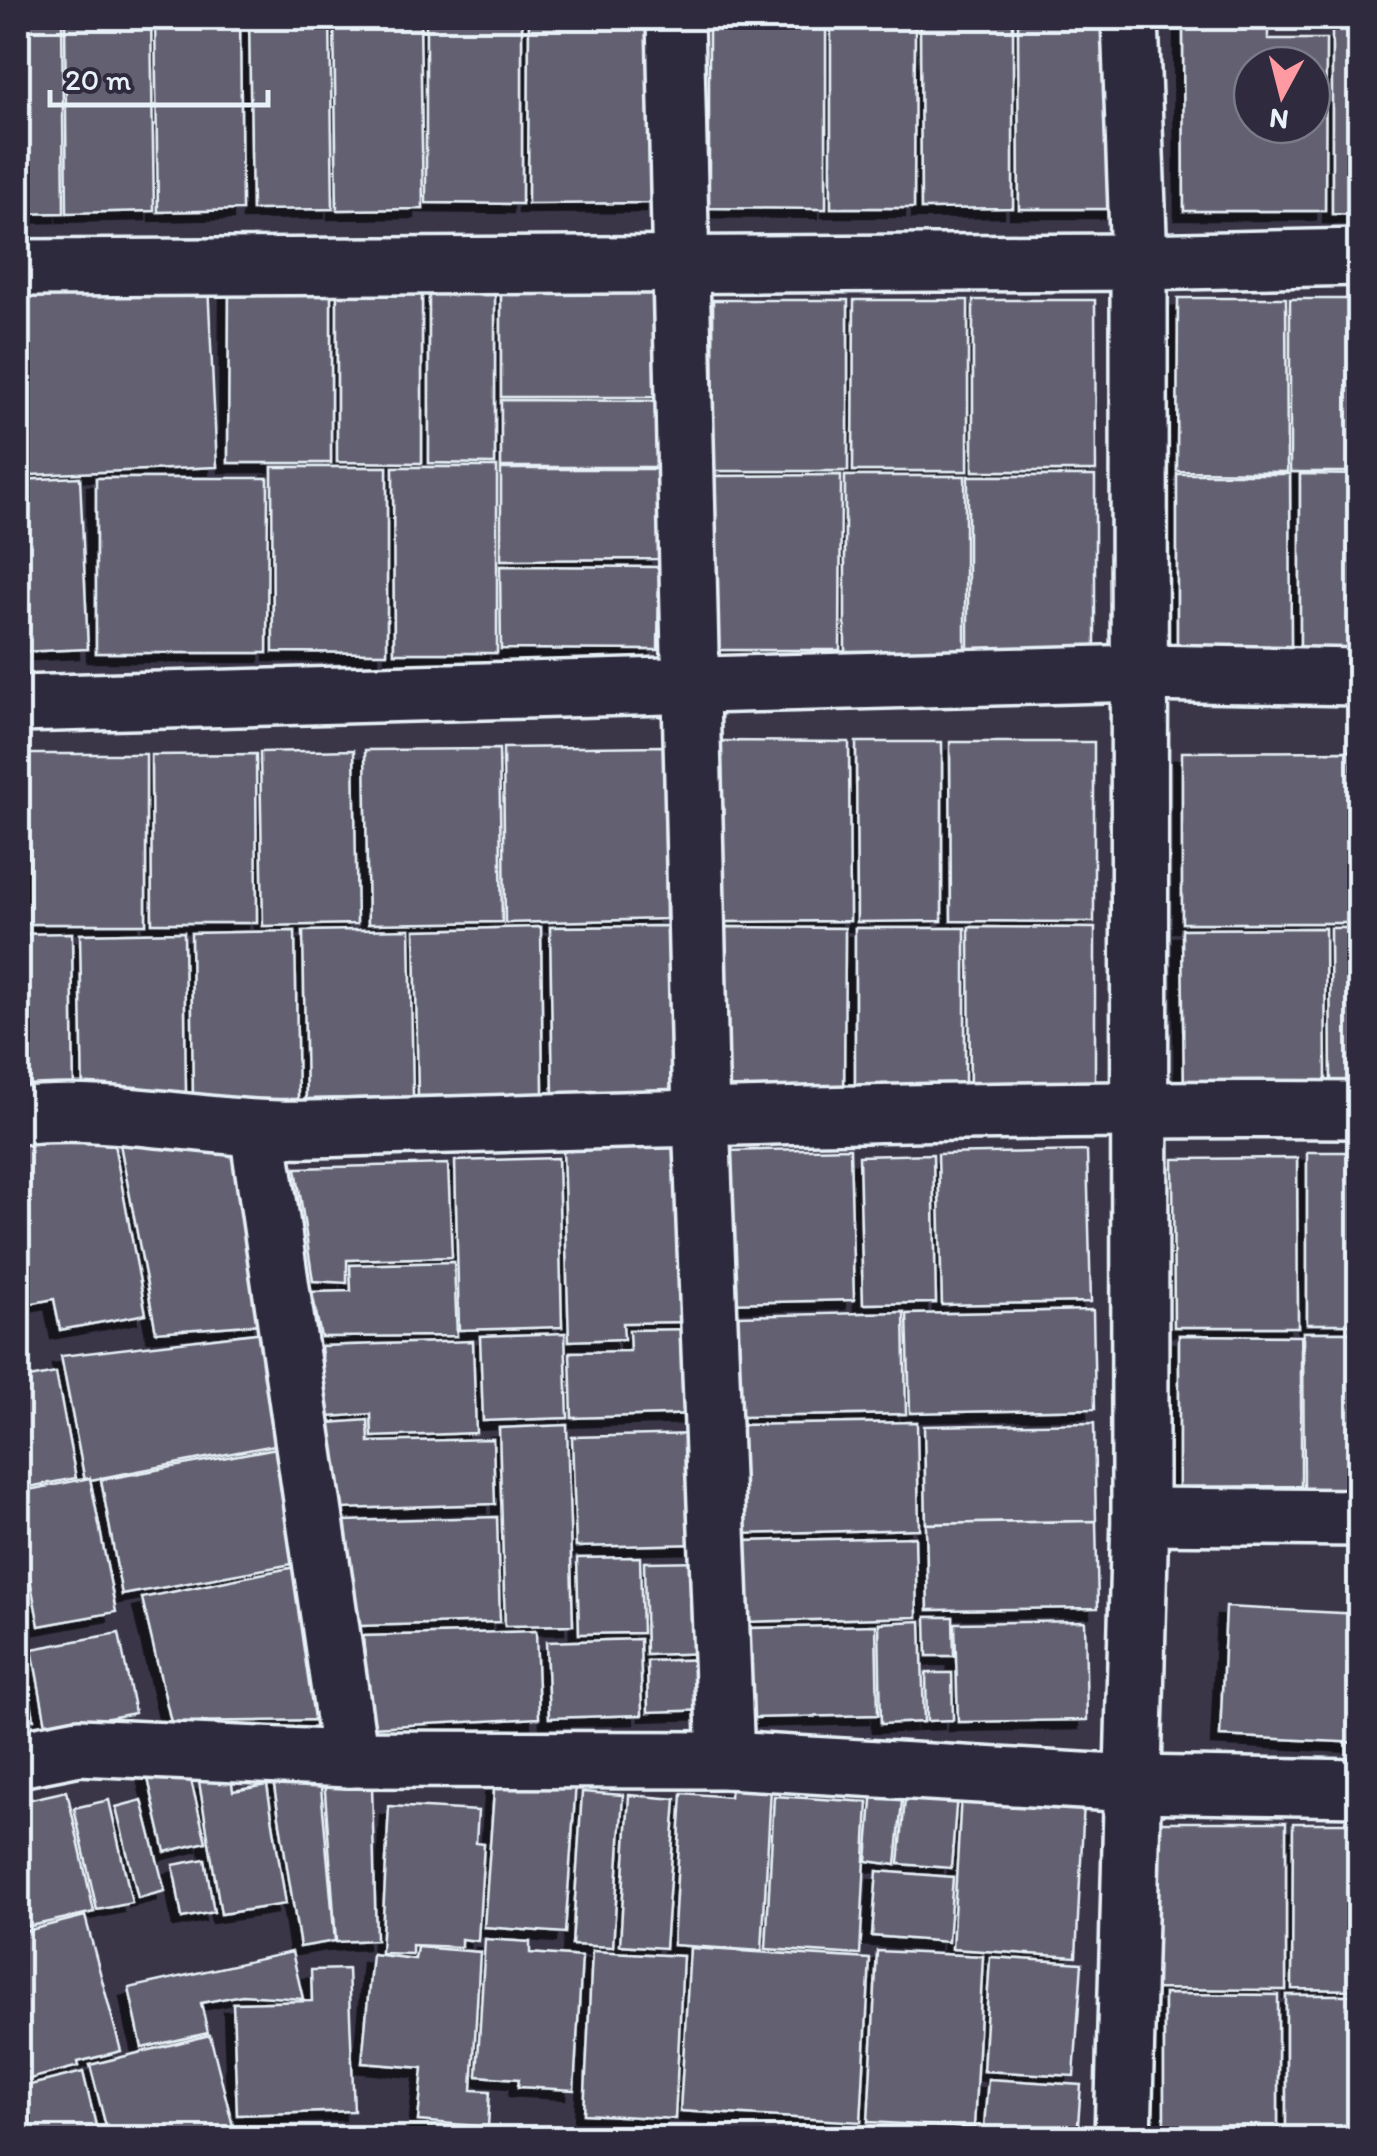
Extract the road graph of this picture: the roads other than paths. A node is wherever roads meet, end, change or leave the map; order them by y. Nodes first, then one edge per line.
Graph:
1 (675, 18) edge
2 (1130, 18) edge
3 (1360, 257) edge
4 (1139, 262) junction
5 (680, 264) junction
6 (18, 268) edge
7 (1140, 674) junction
8 (1360, 677) edge
9 (690, 685) junction
10 (18, 704) edge
11 (1141, 1108) junction
12 (1360, 1110) edge
13 (18, 1116) edge
14 (700, 1118) junction
15 (258, 1130) junction
16 (1140, 1516) junction
17 (1360, 1518) edge
18 (18, 1758) edge
19 (350, 1759) junction
20 (726, 1760) junction
21 (1133, 1784) junction
22 (1360, 1788) edge
23 (1123, 2138) edge

1 - 5 street
2 - 4 street
3 - 4 street
4 - 5 street
4 - 7 street
5 - 6 street
5 - 9 street
7 - 8 street
7 - 9 street
7 - 11 street
9 - 10 street
9 - 14 street
11 - 12 street
11 - 14 street
11 - 16 street
13 - 15 street
14 - 15 street
14 - 20 street
15 - 19 street
16 - 17 street
16 - 21 street
18 - 19 street
19 - 20 street
20 - 21 street
21 - 22 street
21 - 23 street

